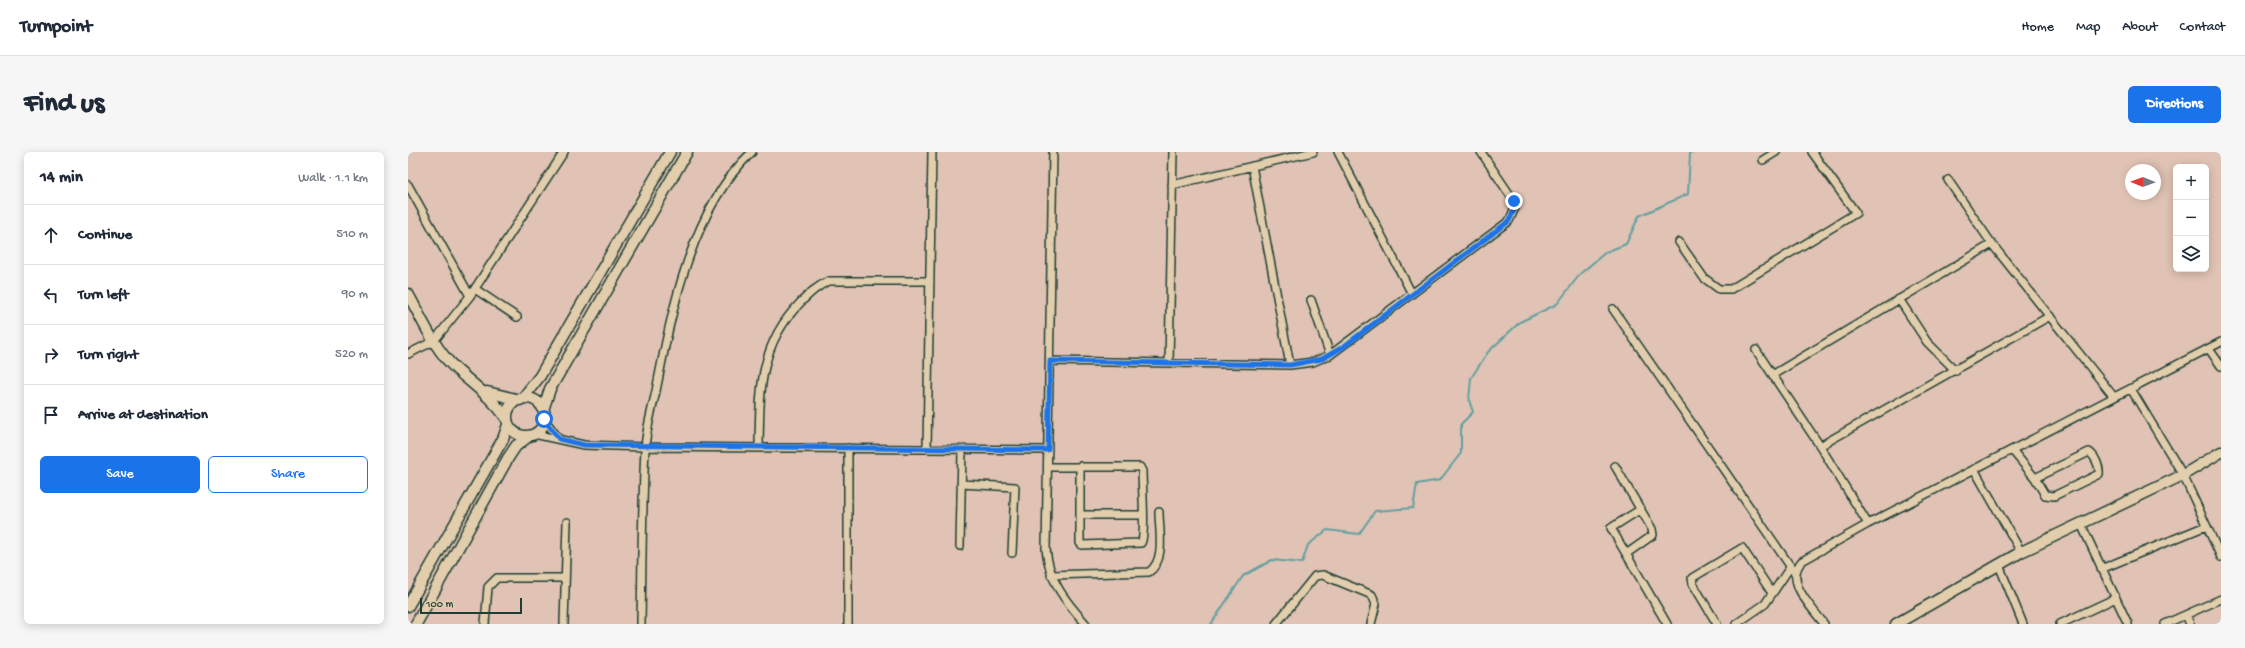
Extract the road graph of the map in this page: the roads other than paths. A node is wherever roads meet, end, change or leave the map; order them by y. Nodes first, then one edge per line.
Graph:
1 (564, 152) edge
2 (670, 152) edge
3 (687, 152) edge
4 (752, 152) edge
5 (932, 152) edge
6 (1053, 152) edge
7 (1173, 152) edge
8 (1313, 152) edge
9 (1338, 152) edge
10 (1481, 152) edge
11 (1776, 152) edge
12 (1812, 152) edge
13 (1763, 160) dead end
14 (1252, 166) junction
15 (1948, 180) dead end
16 (408, 185) edge
17 (1172, 185) junction
18 (1679, 242) dead end
19 (1992, 244) junction
20 (930, 281) junction
21 (475, 289) junction
22 (408, 294) edge
23 (1412, 294) junction
24 (470, 296) junction
25 (1899, 298) junction
26 (1311, 300) dead end
27 (1613, 309) dead end
28 (2050, 316) junction
29 (517, 317) dead end
30 (434, 341) junction
31 (2221, 342) edge
32 (2209, 349) junction
33 (1756, 350) dead end
34 (408, 354) edge
35 (1330, 355) junction
36 (1050, 361) junction
37 (1169, 363) junction
38 (1290, 365) junction
39 (2221, 366) edge
40 (1956, 371) junction
41 (1774, 374) junction
42 (2131, 388) junction
43 (480, 389) junction
44 (2114, 397) junction
45 (521, 399) junction
46 (543, 414) junction
47 (508, 422) junction
48 (532, 435) junction
49 (559, 439) junction
50 (1820, 446) junction
51 (645, 447) junction
52 (759, 448) junction
53 (848, 448) junction
54 (927, 449) junction
55 (962, 450) junction
56 (1048, 450) junction
57 (2012, 450) junction
58 (2221, 452) edge
59 (1080, 466) junction
60 (1615, 466) dead end
61 (1048, 467) junction
62 (1974, 470) junction
63 (2183, 475) junction
64 (2035, 478) junction
65 (961, 484) junction
66 (1641, 509) junction
67 (1159, 512) dead end
68 (1080, 515) junction
69 (1142, 515) junction
70 (567, 522) dead end
71 (1868, 524) junction
72 (2081, 524) junction
73 (2206, 526) junction
74 (960, 546) dead end
75 (2021, 552) junction
76 (1012, 553) dead end
77 (1626, 554) junction
78 (2221, 557) edge
79 (1998, 565) junction
80 (1791, 566) junction
81 (2101, 569) junction
82 (1795, 573) junction
83 (1051, 575) junction
84 (566, 578) junction
85 (1772, 593) junction
86 (2116, 598) junction
87 (2221, 599) edge
88 (408, 606) edge
89 (2186, 615) junction
90 (2064, 623) edge
91 (416, 624) edge
92 (485, 624) edge
93 (564, 624) edge
94 (640, 624) edge
95 (848, 624) edge
96 (1086, 624) edge
97 (1276, 624) edge
98 (1371, 624) edge
99 (1667, 624) edge
100 (1717, 624) edge
101 (1736, 624) edge
102 (1824, 624) edge
103 (1896, 624) edge
104 (2023, 624) edge
105 (2128, 624) edge
106 (2165, 624) edge
107 (2190, 624) edge

1 - 21 street
2 - 45 main road
3 - 46 main road
4 - 51 street
5 - 20 street
6 - 36 street
7 - 17 street
8 - 14 street
9 - 23 street
10 - 23 street
11 - 13 street
12 - 18 street
14 - 17 street
14 - 38 street
15 - 19 street
16 - 24 street
17 - 37 street
19 - 25 street
19 - 28 street
20 - 52 street
20 - 54 street
21 - 24 street
21 - 29 street
22 - 30 main road
23 - 35 street
24 - 30 street
25 - 40 street
25 - 41 street
26 - 35 street
27 - 80 street
28 - 40 street
28 - 44 street
30 - 34 street
30 - 43 main road
31 - 32 street
32 - 39 street
32 - 42 street
33 - 41 street
35 - 38 street
36 - 37 street
36 - 56 street
37 - 38 street
40 - 50 street
41 - 50 street
42 - 44 street
42 - 63 street
43 - 45 main road
43 - 47 main road
44 - 57 street
45 - 46 main road
45 - 47 main road
46 - 48 main road
46 - 49 street
47 - 48 main road
47 - 88 main road
48 - 49 street
48 - 91 main road
49 - 51 street
50 - 71 street
51 - 52 street
51 - 94 street
52 - 53 street
53 - 54 street
53 - 95 street
54 - 55 street
55 - 56 street
55 - 65 street
56 - 61 street
57 - 62 street
57 - 64 street
58 - 63 main road
59 - 61 street
59 - 68 street
59 - 69 street
60 - 66 street
61 - 83 street
62 - 71 street
62 - 75 street
63 - 72 main road
63 - 73 street
64 - 64 street
65 - 74 street
65 - 76 street
66 - 77 street
66 - 77 street
67 - 83 street
68 - 69 street
68 - 69 street
70 - 84 street
71 - 82 street
72 - 75 main road
72 - 81 street
73 - 78 street
73 - 81 street
75 - 79 main road
77 - 99 street
79 - 103 main road
79 - 104 street
80 - 82 street
80 - 85 street
81 - 86 street
82 - 102 street
83 - 96 street
84 - 92 street
84 - 93 street
85 - 100 street
85 - 101 street
86 - 90 street
86 - 105 street
87 - 89 street
89 - 106 street
89 - 107 street
97 - 98 street

